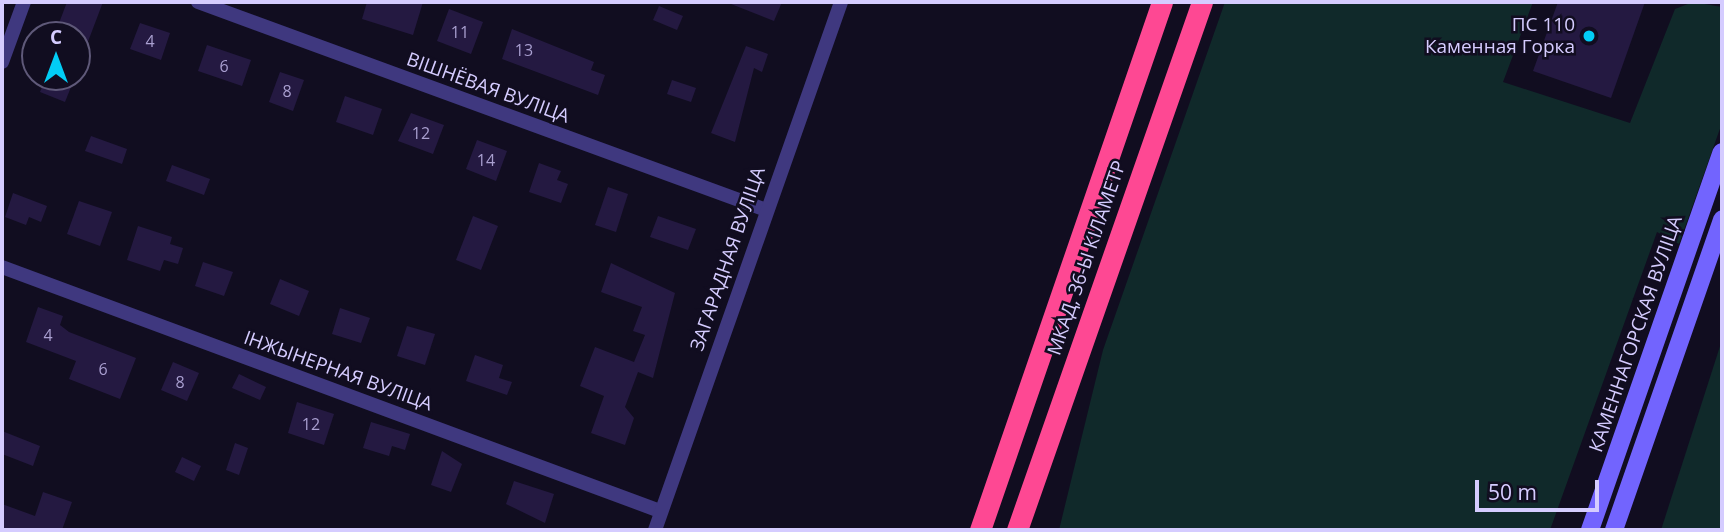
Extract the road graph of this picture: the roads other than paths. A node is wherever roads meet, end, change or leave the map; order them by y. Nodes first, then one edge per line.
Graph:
1 (24, 2) edge
2 (198, 2) edge
3 (841, 2) edge
4 (1162, 2) edge
5 (1202, 2) edge
6 (2, 62) edge
7 (1722, 152) edge
8 (766, 210) junction
9 (1722, 219) edge
10 (2, 267) edge
11 (660, 511) junction
12 (655, 530) edge
13 (980, 530) edge
14 (1017, 530) edge
15 (1590, 530) edge
16 (1614, 530) edge

1 - 6 street
2 - 8 street, ВІШНЁВАЯ ВУЛІЦА
3 - 8 street, ЗАГАРАДНАЯ ВУЛІЦА
4 - 13 highway, МКАД, 36-Ы КІЛАМЕТР
5 - 14 highway, МКАД, 36-Ы КІЛАМЕТР
7 - 15 main road, КАМЕННАГОРСКАЯ ВУЛІЦА
8 - 11 street, ЗАГАРАДНАЯ ВУЛІЦА
9 - 16 main road
10 - 11 street, ІНЖЫНЕРНАЯ ВУЛІЦА
11 - 12 street, ЗАГАРАДНАЯ ВУЛІЦА

